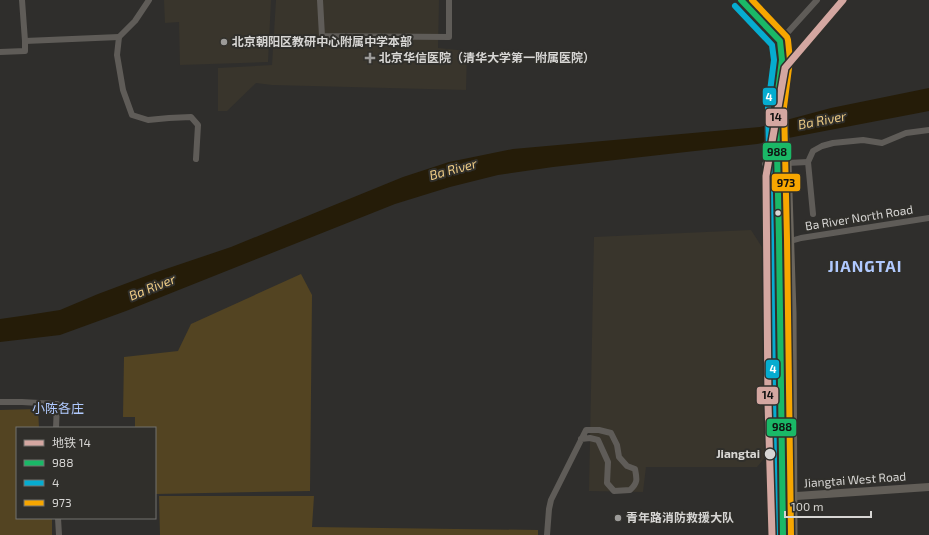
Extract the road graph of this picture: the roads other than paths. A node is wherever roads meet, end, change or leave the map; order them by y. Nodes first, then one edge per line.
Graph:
1 (22, 0) edge
2 (149, 0) edge
3 (320, 0) edge
4 (449, 0) edge
5 (741, 0) edge
6 (817, 0) edge
7 (119, 37) junction
8 (25, 41) junction
9 (780, 41) junction
10 (0, 52) edge
11 (782, 60) joint
12 (929, 130) edge
13 (781, 149) junction
14 (196, 159) dead end
15 (808, 162) junction
16 (787, 163) junction
17 (765, 164) dead end
18 (813, 214) dead end
19 (929, 218) edge
20 (779, 241) junction
21 (789, 241) junction
22 (0, 402) edge
23 (56, 427) edge
24 (582, 439) junction
25 (929, 487) edge
26 (782, 497) junction
27 (793, 497) junction
28 (58, 519) edge
29 (59, 535) edge
30 (547, 535) edge
31 (783, 535) edge
32 (793, 535) edge

1 - 8 street
2 - 7 street
3 - 4 street
5 - 9 street
6 - 9 street
7 - 8 street
7 - 14 street
8 - 10 street
9 - 11 street
11 - 13 main road
12 - 15 street
13 - 16 main road
13 - 20 main road
15 - 16 street
15 - 18 street
16 - 21 main road
17 - 20 street
19 - 21 street, Ba River North Road
20 - 21 street, Ba River North Road
20 - 26 main road
21 - 27 main road
22 - 23 street
24 - 24 street
24 - 30 street
25 - 27 street, Jiangtai West Road
26 - 27 street, Jiangtai West Road
26 - 31 main road
27 - 32 main road
28 - 29 street

